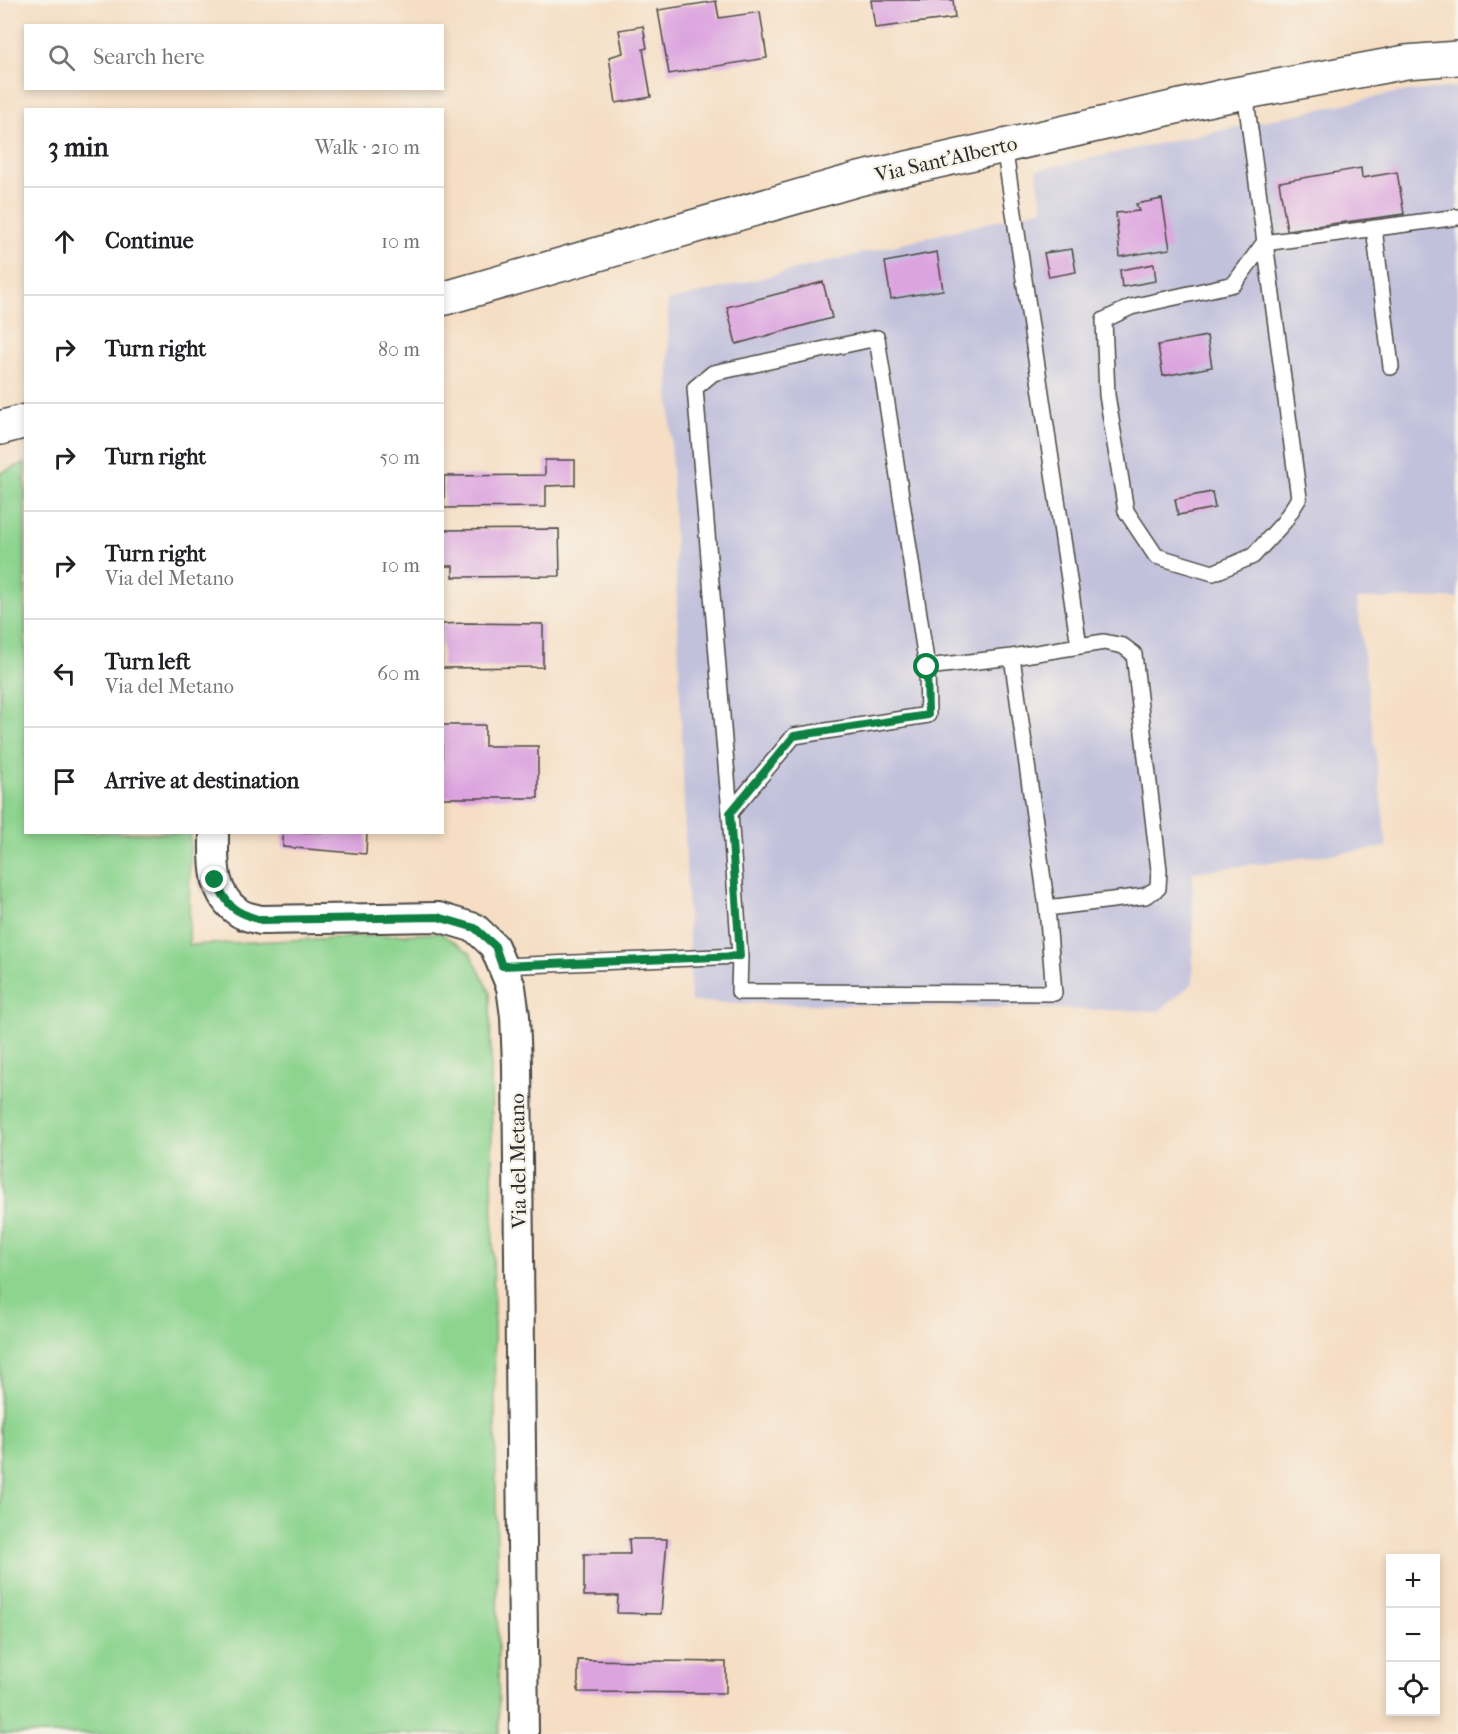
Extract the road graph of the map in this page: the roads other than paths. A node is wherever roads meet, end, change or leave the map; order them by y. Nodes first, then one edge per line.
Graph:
1 (1458, 58) edge
2 (1245, 92) junction
3 (1004, 146) junction
4 (1458, 217) edge
5 (1374, 228) junction
6 (1264, 243) junction
7 (444, 298) edge
8 (1391, 367) dead end
9 (24, 422) edge
10 (0, 428) edge
11 (1079, 646) junction
12 (1011, 657) junction
13 (927, 667) junction
14 (730, 813) junction
15 (214, 834) edge
16 (1047, 908) junction
17 (740, 956) junction
18 (502, 966) junction
19 (524, 1734) edge

1 - 2 main road, Via Sant'Alberto
2 - 3 main road, Via Sant'Alberto
2 - 6 lane
3 - 7 main road, Via Sant'Alberto
3 - 11 lane
4 - 5 lane
5 - 6 lane
5 - 8 lane
6 - 6 lane
9 - 10 main road
11 - 12 lane
11 - 16 lane
12 - 13 lane
12 - 16 lane
13 - 14 lane
13 - 14 lane
14 - 17 lane
15 - 18 street, Via del Metano
16 - 17 lane
17 - 18 lane
18 - 19 street, Via del Metano

